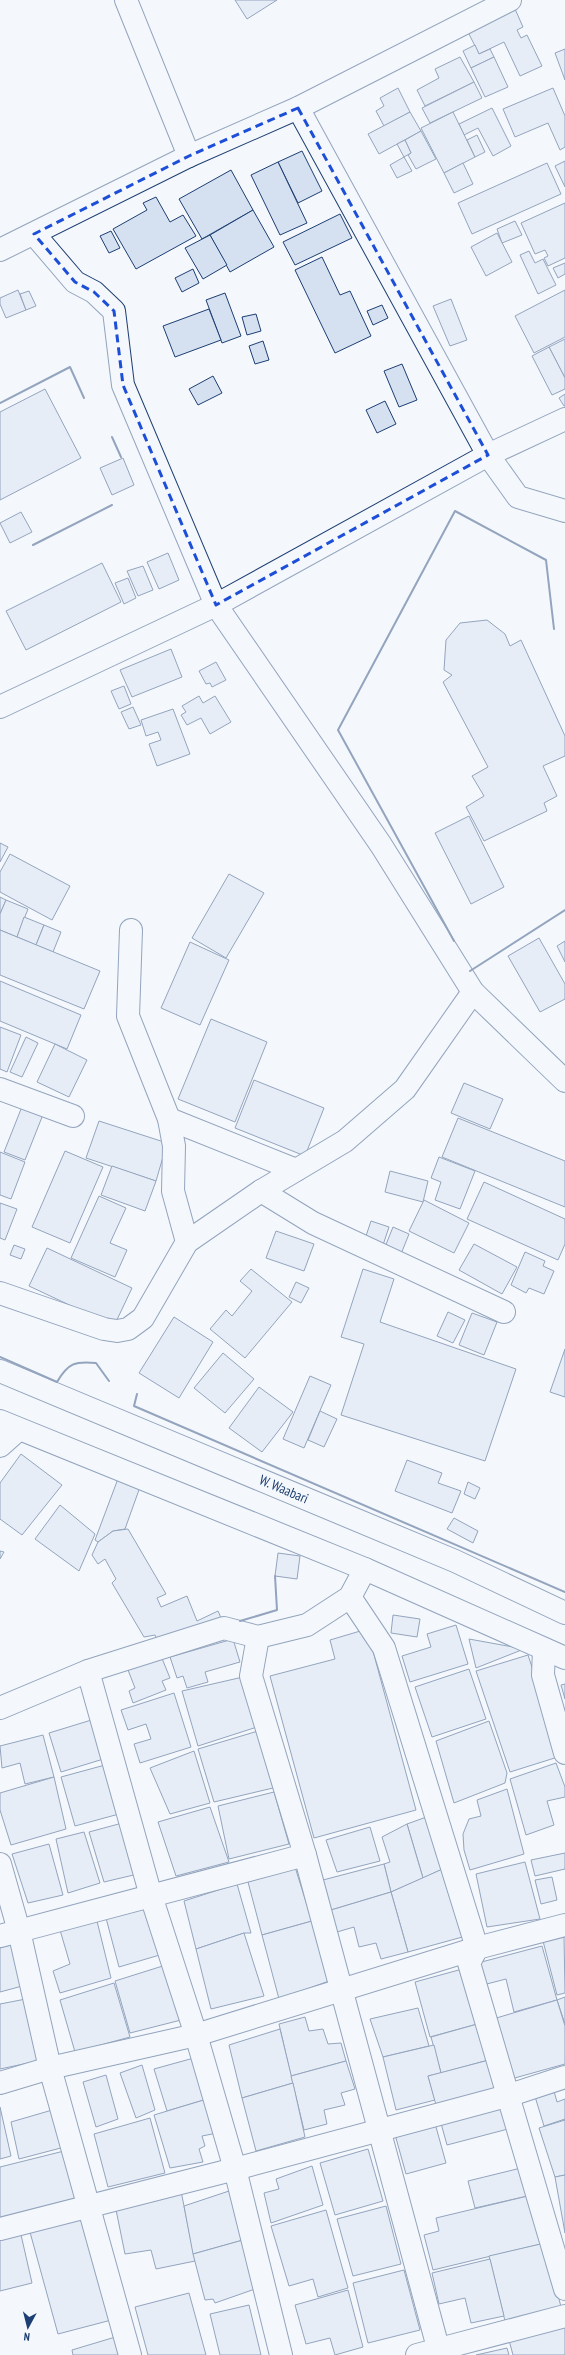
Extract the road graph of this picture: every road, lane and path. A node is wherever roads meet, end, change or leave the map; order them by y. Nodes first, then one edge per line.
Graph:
1 (126, 0) edge
2 (510, 0) edge
3 (298, 108) junction
4 (189, 156) junction
5 (34, 234) junction
6 (0, 250) edge
7 (565, 418) edge
8 (488, 455) junction
9 (565, 511) edge
10 (216, 606) junction
11 (0, 707) edge
12 (131, 930) dead end
13 (473, 992) junction
14 (565, 1081) edge
15 (0, 1089) edge
16 (73, 1116) dead end
17 (169, 1119) junction
18 (296, 1170) junction
19 (261, 1191) junction
20 (187, 1242) junction
21 (0, 1293) edge
22 (504, 1312) dead end
23 (0, 1371) edge
24 (9, 1425) edge
25 (0, 1446) edge
26 (365, 1569) junction
27 (350, 1597) junction
28 (565, 1612) edge
29 (258, 1637) junction
30 (544, 1649) junction
31 (565, 1658) edge
32 (88, 1671) junction
33 (0, 1708) edge
34 (565, 1754) edge
35 (305, 1855) junction
36 (0, 1864) edge
37 (151, 1896) junction
38 (565, 1925) edge
39 (9, 1934) edge
40 (477, 1948) junction
41 (340, 1989) junction
42 (196, 2035) junction
43 (50, 2068) junction
44 (565, 2077) edge
45 (0, 2083) edge
46 (507, 2096) junction
47 (379, 2130) junction
48 (235, 2169) junction
49 (90, 2206) junction
50 (0, 2229) edge
51 (565, 2289) edge
52 (565, 2316) edge
53 (439, 2352) edge
54 (130, 2355) edge
55 (281, 2355) edge
56 (417, 2355) edge

1 - 4 street
2 - 3 street
3 - 4 street
3 - 8 street
4 - 5 street
5 - 6 street
5 - 10 street
7 - 8 street
8 - 9 street
8 - 10 street
10 - 11 street
10 - 13 street
12 - 17 street
13 - 14 street
13 - 18 street
15 - 16 street
17 - 18 street
17 - 20 street
18 - 19 street
19 - 20 street
19 - 22 street
20 - 21 street
23 - 28 street, W. Waabari
24 - 25 street
24 - 26 street
26 - 27 street
26 - 30 street
27 - 29 street
27 - 40 street
29 - 32 street
29 - 35 street
30 - 31 street
30 - 34 street
32 - 33 street
32 - 37 street
35 - 37 street
35 - 41 street
36 - 39 street
37 - 39 street
37 - 42 street
38 - 40 street
39 - 43 street
40 - 41 street
40 - 46 street
41 - 42 street
41 - 47 street
42 - 43 street
42 - 48 street
43 - 45 street
43 - 49 street
44 - 46 street
46 - 47 street
46 - 51 street
47 - 48 street
47 - 53 street
48 - 49 street
48 - 55 street
49 - 50 street
49 - 54 street
52 - 53 street
53 - 56 street

